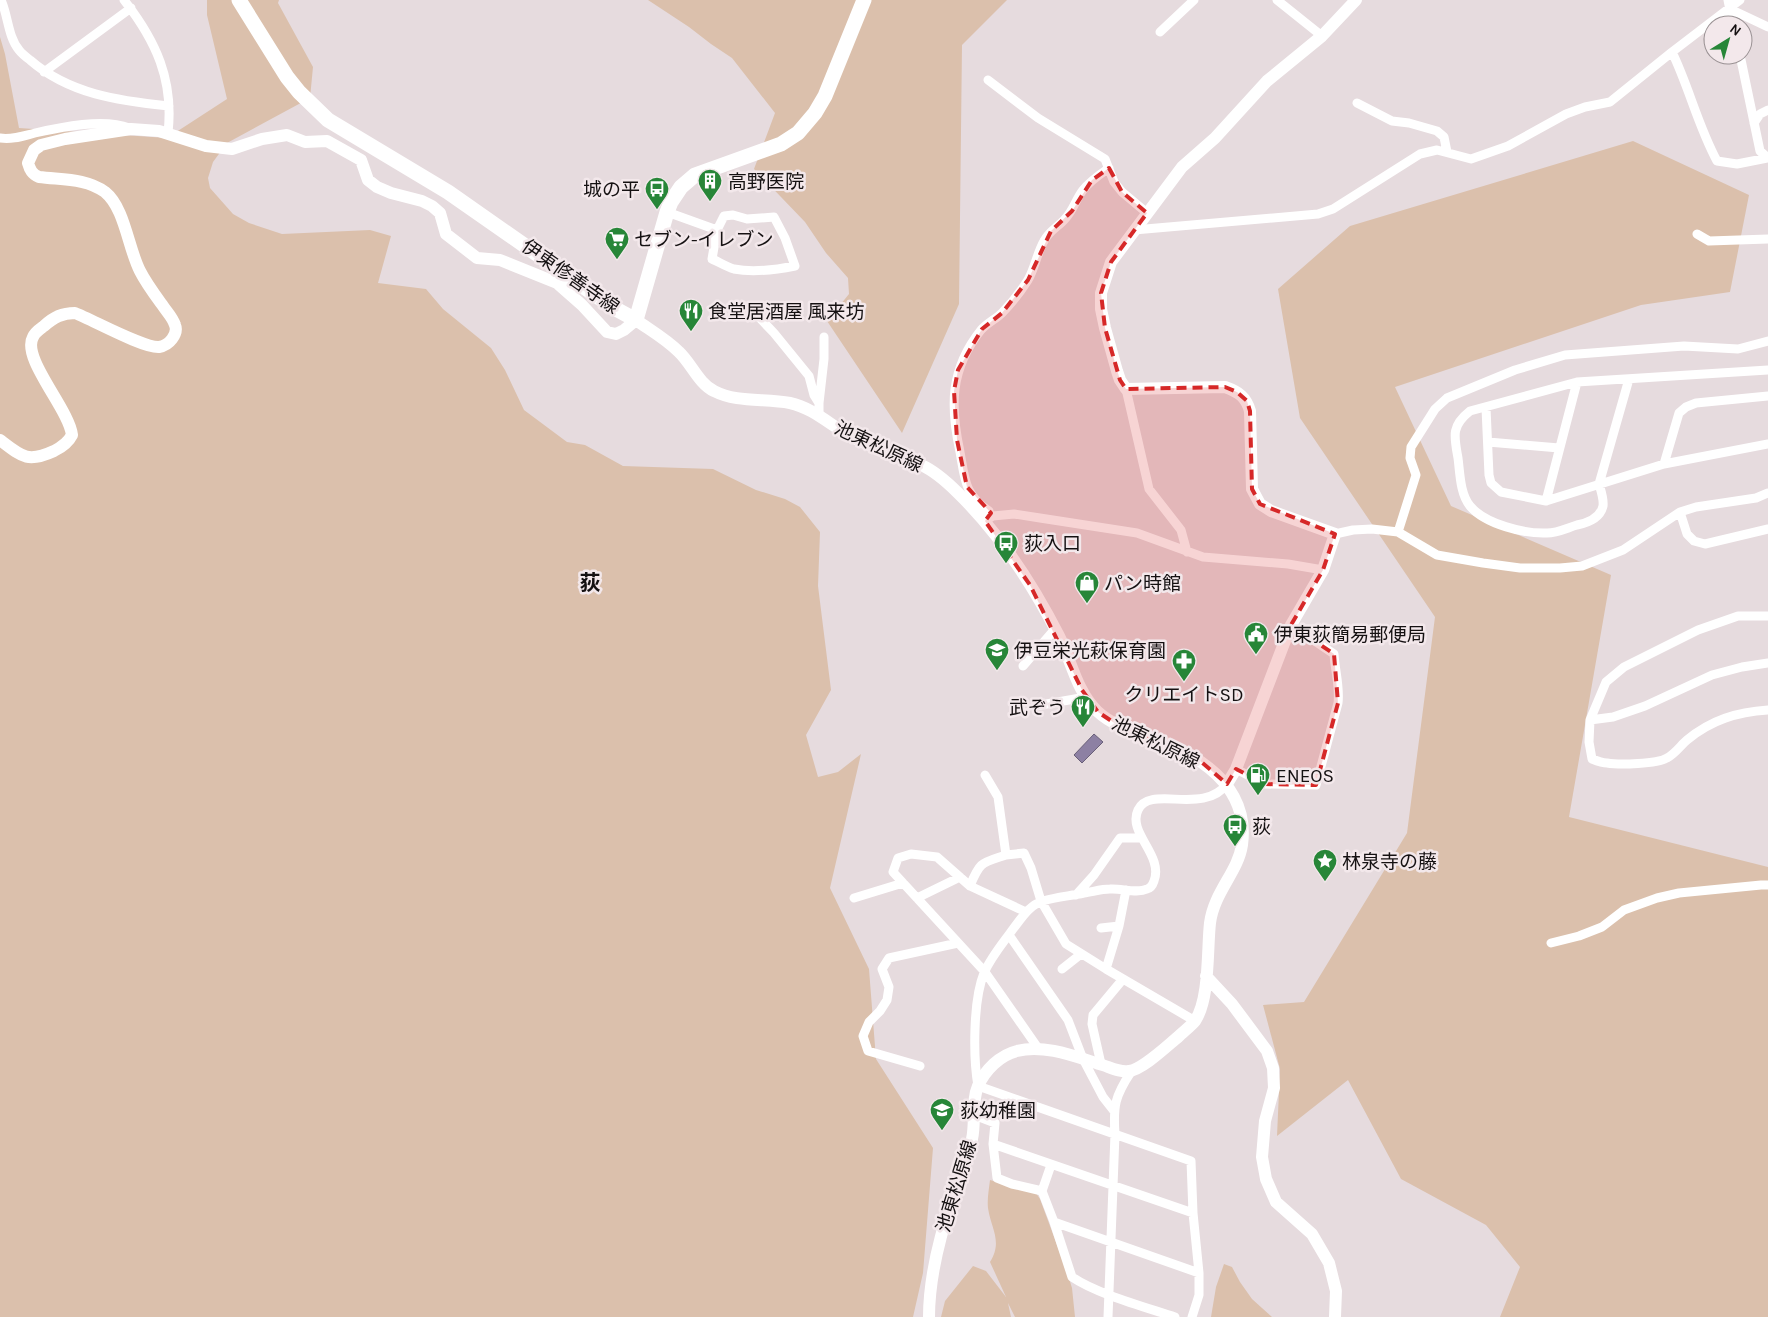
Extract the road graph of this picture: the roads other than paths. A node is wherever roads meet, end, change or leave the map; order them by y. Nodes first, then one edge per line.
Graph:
1 (1, 0) edge
2 (124, 0) edge
3 (239, 0) edge
4 (864, 0) edge
5 (1194, 0) edge
6 (1277, 0) edge
7 (1356, 0) edge
8 (1740, 0) edge
9 (1729, 4) edge
10 (131, 8) junction
11 (1768, 27) edge
12 (1160, 32) dead end
13 (1322, 36) junction
14 (1672, 52) junction
15 (1742, 65) edge
16 (44, 72) junction
17 (988, 80) dead end
18 (1357, 103) dead end
19 (169, 106) junction
20 (1768, 110) edge
21 (1754, 123) junction
22 (131, 129) junction
23 (168, 133) junction
24 (0, 138) edge
25 (1447, 152) junction
26 (1768, 158) edge
27 (1109, 168) junction
28 (668, 212) junction
29 (1147, 213) junction
30 (717, 230) junction
31 (1134, 230) junction
32 (1697, 234) dead end
33 (1768, 239) edge
34 (755, 313) dead end
35 (636, 320) junction
36 (824, 337) dead end
37 (1768, 341) edge
38 (1768, 370) edge
39 (1629, 379) junction
40 (1577, 382) junction
41 (1126, 389) junction
42 (1768, 396) edge
43 (1486, 408) junction
44 (819, 410) junction
45 (0, 440) edge
46 (1488, 442) junction
47 (1768, 444) edge
48 (1559, 448) junction
49 (1664, 464) junction
50 (1599, 484) junction
51 (1768, 493) edge
52 (1546, 500) junction
53 (1680, 512) junction
54 (986, 522) junction
55 (1768, 529) edge
56 (1398, 532) junction
57 (1335, 534) junction
58 (1187, 552) junction
59 (1324, 570) junction
60 (1768, 616) edge
61 (1291, 625) junction
62 (1055, 629) junction
63 (1768, 663) edge
64 (1023, 666) dead end
65 (1086, 697) junction
66 (1036, 706) dead end
67 (1768, 710) edge
68 (1590, 720) junction
69 (1236, 769) junction
70 (985, 775) dead end
71 (1227, 784) junction
72 (1142, 838) junction
73 (1006, 855) junction
74 (960, 877) junction
75 (904, 883) junction
76 (1768, 885) edge
77 (970, 886) junction
78 (1126, 890) junction
79 (1076, 895) junction
80 (854, 898) dead end
81 (917, 898) junction
82 (1041, 902) junction
83 (1026, 912) junction
84 (1119, 926) junction
85 (1101, 928) dead end
86 (1009, 935) junction
87 (958, 942) junction
88 (1551, 943) dead end
89 (1081, 954) junction
90 (1062, 969) dead end
91 (1106, 969) junction
92 (984, 972) junction
93 (1206, 976) junction
94 (1123, 979) junction
95 (1195, 1021) junction
96 (1038, 1048) junction
97 (1083, 1059) junction
98 (1101, 1064) junction
99 (920, 1066) dead end
100 (1131, 1072) junction
101 (978, 1086) junction
102 (1114, 1111) junction
103 (974, 1115) junction
104 (1115, 1134) junction
105 (993, 1144) junction
106 (1051, 1165) junction
107 (1112, 1186) junction
108 (1042, 1191) junction
109 (1192, 1214) junction
110 (1054, 1222) junction
111 (1110, 1240) junction
112 (1199, 1273) junction
113 (1109, 1294) junction
114 (929, 1317) edge
115 (1108, 1317) edge
116 (1175, 1317) edge
117 (1192, 1317) edge
118 (1335, 1317) edge

1 - 16 street
2 - 10 street
3 - 35 main road, 伊東修善寺線
4 - 28 main road, 伊東修善寺線
5 - 12 street
6 - 13 street
7 - 13 street
8 - 9 street
9 - 11 street
9 - 14 street
10 - 16 street
10 - 19 street
13 - 29 street
14 - 25 street
14 - 26 street
15 - 21 street
16 - 19 street
17 - 27 street
18 - 25 street
19 - 23 street
20 - 21 street
21 - 26 street
22 - 23 street
22 - 24 street
22 - 45 street
23 - 35 street
25 - 31 street
27 - 29 street
27 - 54 street
28 - 30 street
28 - 35 main road, 伊東修善寺線
29 - 31 street
30 - 30 street
31 - 41 street
32 - 33 street
34 - 44 street
35 - 44 street, 池東松原線
36 - 44 street
37 - 56 street
38 - 39 street
39 - 40 street
39 - 50 street
40 - 43 street
40 - 48 street
41 - 57 street
41 - 58 street
42 - 49 street
43 - 46 street
43 - 50 street
44 - 54 street, 池東松原線
46 - 48 street
46 - 52 street
47 - 49 street
48 - 52 street
49 - 50 street
50 - 52 street
51 - 53 street
53 - 55 street
53 - 56 street
54 - 58 street
54 - 62 street, 池東松原線
56 - 57 street
57 - 59 street
58 - 59 street
59 - 61 street
60 - 68 street
61 - 69 street
61 - 69 street
62 - 64 street
62 - 65 street, 池東松原線
63 - 68 street
65 - 66 street
65 - 71 street, 池東松原線
67 - 68 street
69 - 71 street
70 - 73 street
71 - 72 street
71 - 93 street, 池東松原線
72 - 78 street
72 - 79 street
73 - 77 street
73 - 82 street
74 - 75 street
74 - 77 street
74 - 81 street
75 - 80 street
75 - 81 street
76 - 88 street
77 - 83 street
78 - 79 street
78 - 84 street
79 - 82 street
81 - 87 street
82 - 83 street
82 - 89 street
83 - 86 street
84 - 85 street
84 - 91 street
86 - 92 street
86 - 97 street
87 - 92 street
87 - 99 street
89 - 90 street
89 - 91 street
91 - 94 street
92 - 96 street
92 - 101 street
93 - 95 street, 池東松原線
93 - 118 street
94 - 95 street
94 - 98 street
95 - 100 street, 池東松原線
96 - 97 street, 池東松原線
96 - 101 street, 池東松原線
97 - 98 street, 池東松原線
97 - 102 street
98 - 100 street, 池東松原線
100 - 102 street
101 - 103 street, 池東松原線
101 - 104 street
102 - 104 street
103 - 105 street
103 - 114 street, 池東松原線
104 - 107 street
104 - 109 street
105 - 106 street
105 - 108 street
106 - 107 street
106 - 108 street
107 - 109 street
107 - 111 street
108 - 110 street
109 - 112 street
110 - 111 street
110 - 113 street
111 - 112 street
111 - 113 street
112 - 117 street
113 - 115 street
113 - 116 street

